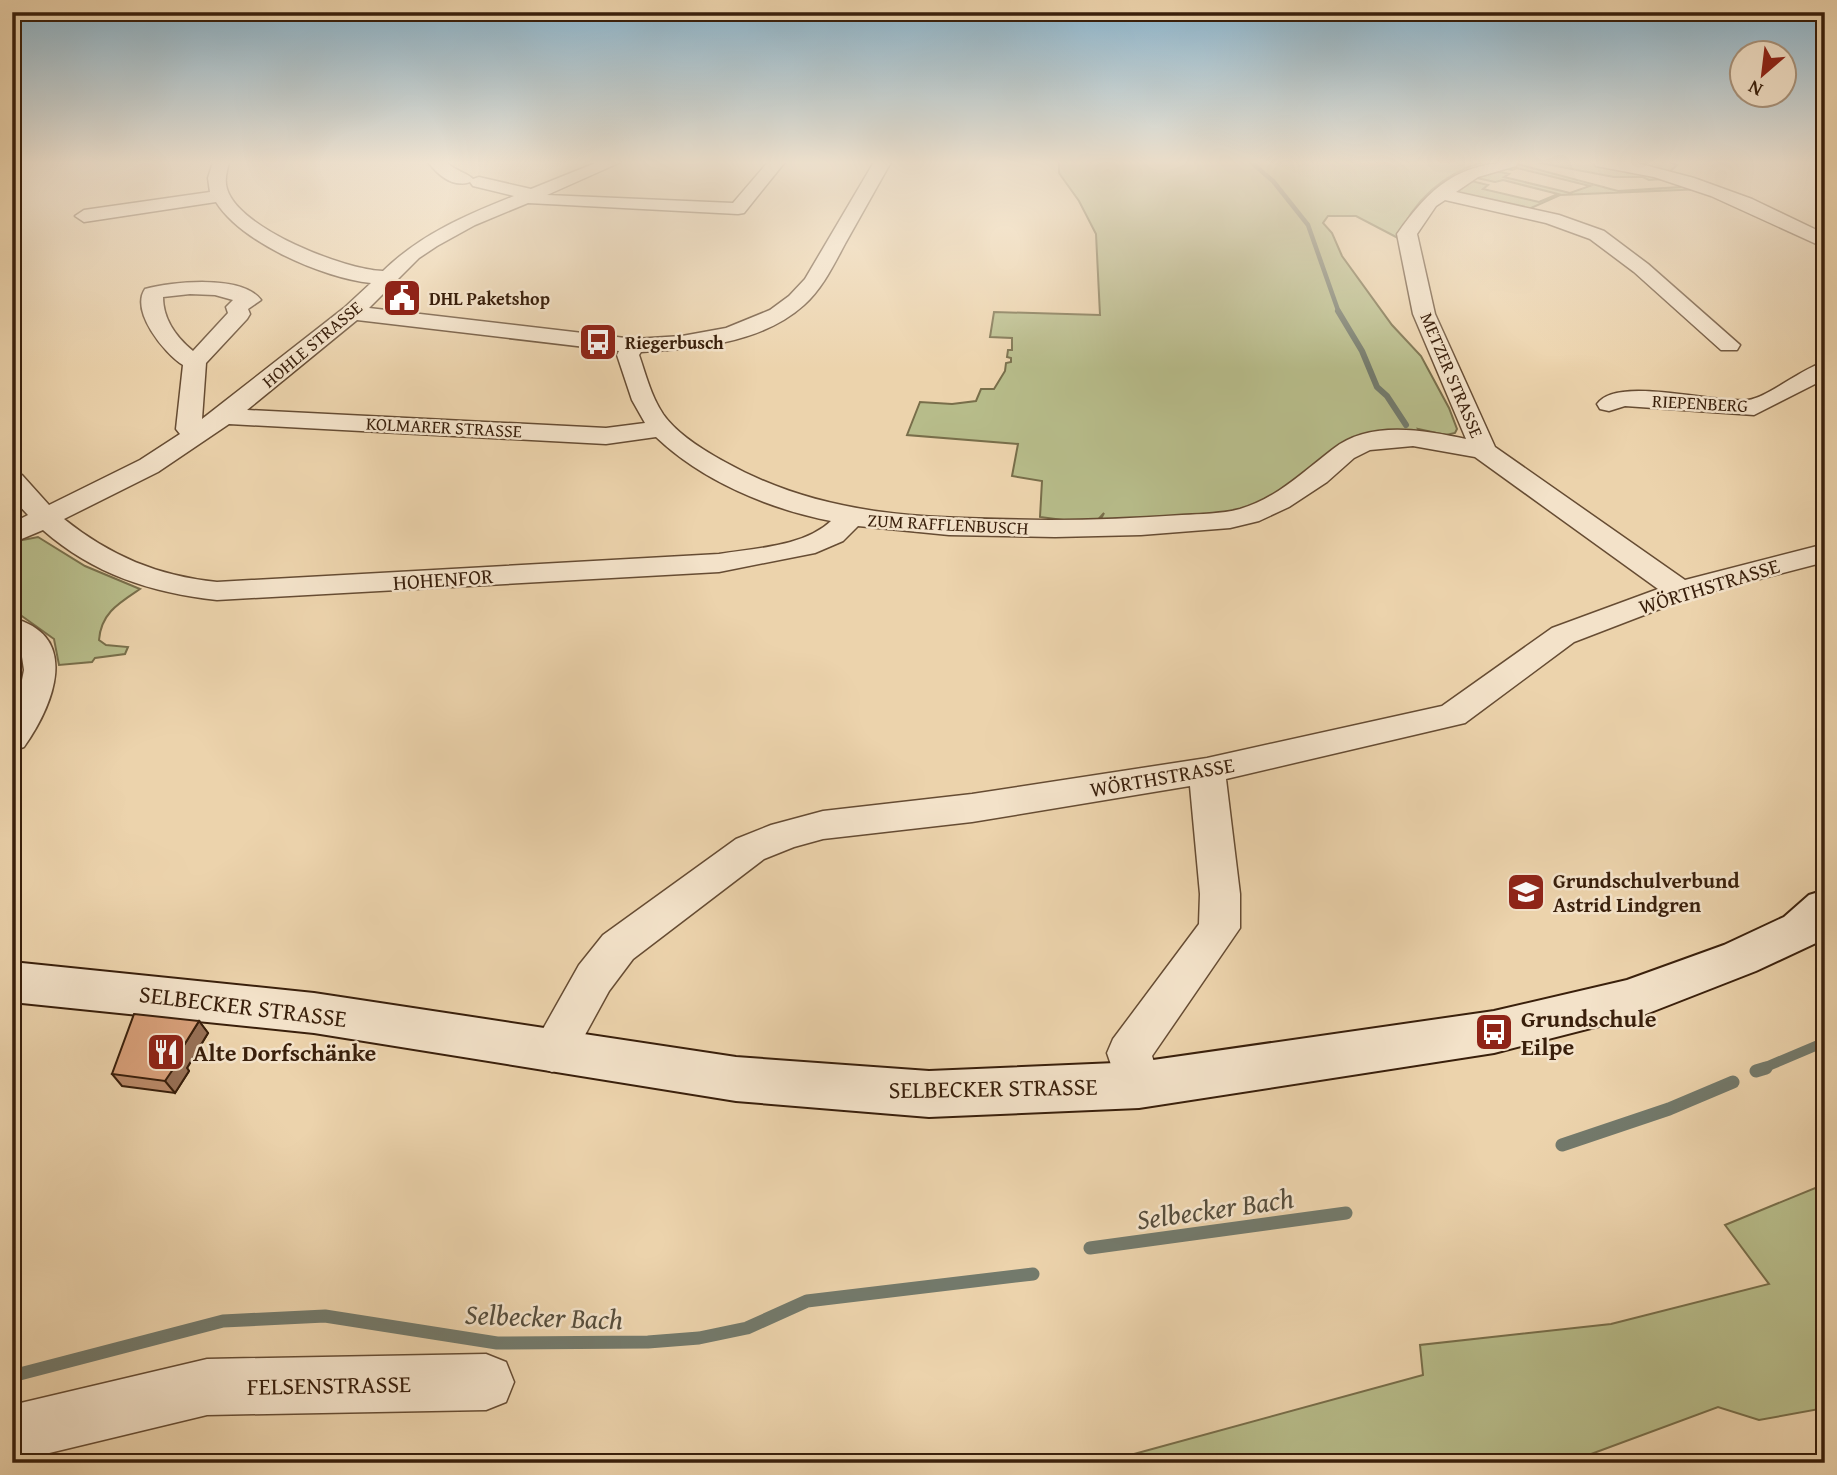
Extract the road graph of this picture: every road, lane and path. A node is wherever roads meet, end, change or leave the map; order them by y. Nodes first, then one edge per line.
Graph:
1 (256, 231) edge
2 (451, 231) edge
3 (843, 231) edge
4 (1409, 231) edge
5 (1585, 231) edge
6 (1805, 231) edge
7 (1825, 242) edge
8 (386, 277) junction
9 (352, 313) junction
10 (1730, 345) dead end
11 (634, 346) junction
12 (195, 362) dead end
13 (1825, 369) edge
14 (1609, 404) dead end
15 (225, 416) junction
16 (664, 428) junction
17 (197, 435) junction
18 (1484, 451) junction
19 (12, 481) edge
20 (46, 517) junction
21 (850, 519) junction
22 (12, 534) edge
23 (1825, 553) edge
24 (1795, 561) junction
25 (1825, 581) edge
26 (1680, 591) junction
27 (12, 628) edge
28 (12, 739) edge
29 (1207, 771) junction
30 (1825, 907) edge
31 (12, 982) edge
32 (552, 1052) junction
33 (1139, 1085) junction
34 (486, 1382) dead end
35 (12, 1434) edge

1 - 8 street
2 - 8 street, HOHLE STRASSE
3 - 11 street
4 - 18 street, METZER STRASSE
5 - 10 street
6 - 7 street
8 - 9 street, HOHLE STRASSE
9 - 11 street
9 - 15 street, HOHLE STRASSE
11 - 16 street, ZUM RAFFLENBUSCH
12 - 17 street
13 - 14 street, RIEPENBERG
15 - 16 street, KOLMARER STRASSE
15 - 17 street, HOHLE STRASSE
16 - 21 street, ZUM RAFFLENBUSCH
17 - 20 street, HOHLE STRASSE
18 - 21 street, ZUM RAFFLENBUSCH
18 - 26 street, METZER STRASSE
19 - 20 street, HOHENFOR
20 - 21 street, HOHENFOR
20 - 22 street, HOHLE STRASSE
23 - 24 street, WÖRTHSTRASSE
24 - 25 street
24 - 26 street, WÖRTHSTRASSE
26 - 29 street, WÖRTHSTRASSE
27 - 28 street
29 - 32 street, WÖRTHSTRASSE
29 - 33 street
30 - 33 main road, SELBECKER STRASSE
31 - 32 main road, SELBECKER STRASSE
32 - 33 main road, SELBECKER STRASSE
34 - 35 street, FELSENSTRASSE

